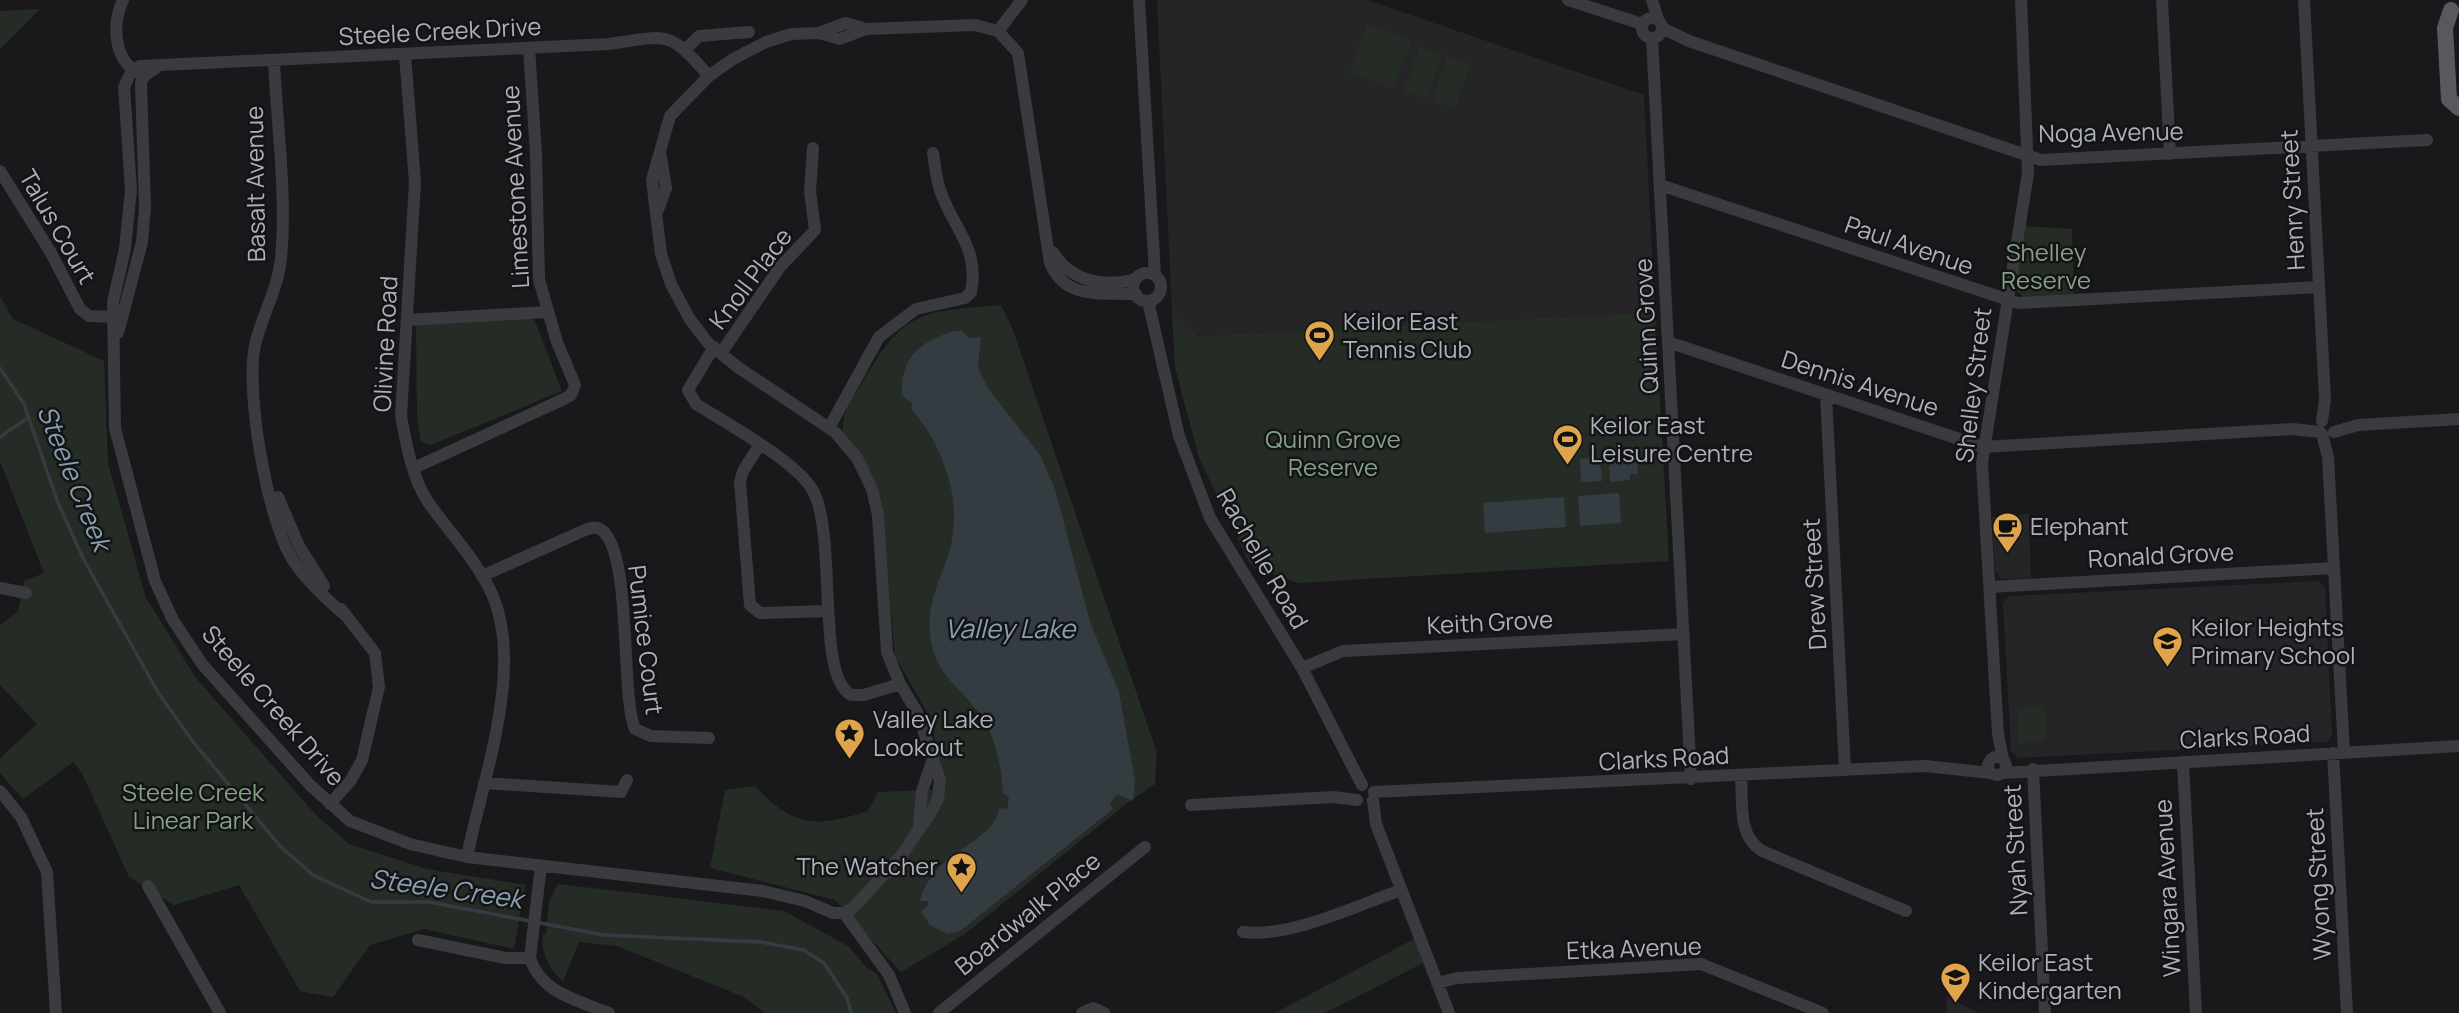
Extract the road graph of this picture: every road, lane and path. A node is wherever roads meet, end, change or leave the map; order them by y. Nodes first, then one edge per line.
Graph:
1 (123, 0) edge
2 (1022, 0) edge
3 (1139, 0) edge
4 (1567, 0) edge
5 (1651, 0) edge
6 (2021, 0) edge
7 (2162, 0) edge
8 (2304, 0) edge
9 (2450, 5) edge
10 (1653, 28) junction
11 (2459, 29) edge
12 (998, 30) junction
13 (748, 32) dead end
14 (529, 48) junction
15 (687, 49) junction
16 (405, 55) junction
17 (274, 62) junction
18 (138, 73) junction
19 (709, 76) junction
20 (2459, 108) edge
21 (2427, 140) dead end
22 (2312, 146) junction
23 (813, 148) dead end
24 (933, 153) dead end
25 (2170, 154) junction
26 (2029, 157) junction
27 (0, 171) edge
28 (1660, 185) junction
29 (1151, 237) junction
30 (1049, 246) junction
31 (1155, 275) junction
32 (1137, 277) junction
33 (1085, 279) junction
34 (2319, 286) junction
35 (1079, 292) junction
36 (1136, 294) junction
37 (1148, 301) junction
38 (2006, 301) junction
39 (546, 312) junction
40 (114, 317) junction
41 (407, 320) junction
42 (116, 340) junction
43 (1668, 342) junction
44 (718, 350) junction
45 (1826, 395) junction
46 (2459, 419) edge
47 (2327, 427) junction
48 (829, 428) junction
49 (759, 446) junction
50 (1983, 447) junction
51 (414, 468) junction
52 (2334, 568) junction
53 (482, 576) junction
54 (1990, 587) junction
55 (0, 588) edge
56 (26, 593) dead end
57 (828, 611) junction
58 (1684, 634) junction
59 (1301, 668) junction
60 (900, 684) junction
61 (709, 738) dead end
62 (2459, 746) edge
63 (2338, 753) junction
64 (2183, 762) junction
65 (1997, 765) junction
66 (2033, 769) junction
67 (1845, 770) junction
68 (1741, 776) junction
69 (1691, 779) junction
70 (627, 780) dead end
71 (484, 783) junction
72 (0, 791) edge
73 (1364, 795) junction
74 (330, 804) junction
75 (1191, 805) dead end
76 (1144, 847) dead end
77 (467, 857) junction
78 (541, 866) junction
79 (148, 886) dead end
80 (1401, 890) junction
81 (1906, 911) dead end
82 (844, 913) junction
83 (1243, 932) dead end
84 (418, 940) dead end
85 (530, 958) junction
86 (1437, 983) junction
87 (56, 1013) edge
88 (220, 1013) edge
89 (609, 1013) edge
90 (905, 1013) edge
91 (939, 1013) edge
92 (1082, 1013) edge
93 (1104, 1013) edge
94 (1449, 1013) edge
95 (1823, 1013) edge
96 (2045, 1013) edge
97 (2196, 1013) edge
98 (2347, 1013) edge

1 - 18 street
2 - 12 street
3 - 29 street
4 - 10 street, Noga Avenue
5 - 10 street, Quinn Grove
6 - 26 street, Shelley Street
7 - 25 street
8 - 22 street, Henry Street
9 - 11 main road
9 - 20 main road
10 - 26 street, Noga Avenue
10 - 28 street, Quinn Grove
12 - 19 street
12 - 30 street
13 - 15 street
14 - 15 street, Steele Creek Drive
14 - 16 street, Steele Creek Drive
14 - 39 street, Limestone Avenue
15 - 19 street
16 - 17 street, Steele Creek Drive
16 - 41 street, Olivine Road
17 - 18 street, Steele Creek Drive
17 - 74 street, Basalt Avenue
18 - 40 street, Steele Creek Drive
18 - 42 street, Steele Creek Drive
19 - 44 street
21 - 22 street, Noga Avenue
22 - 25 street, Noga Avenue
22 - 34 street, Henry Street
23 - 44 street, Knoll Place
24 - 48 street
25 - 26 street, Noga Avenue
26 - 38 street, Shelley Street
27 - 40 street, Talus Court
28 - 38 street, Paul Avenue
28 - 43 street, Quinn Grove
29 - 31 street
29 - 32 street
30 - 33 street
30 - 35 street
31 - 32 street
31 - 37 street
32 - 33 street
32 - 36 street
33 - 35 street
34 - 38 street, Paul Avenue
34 - 47 street, Henry Street
35 - 36 street
36 - 37 street
37 - 59 street, Rachelle Road
38 - 50 street, Shelley Street
39 - 41 street
39 - 51 street, Limestone Avenue
40 - 42 street, Steele Creek Drive
41 - 51 street, Olivine Road
42 - 74 street, Steele Creek Drive
43 - 45 street, Dennis Avenue
43 - 58 street, Quinn Grove
44 - 48 street
44 - 49 street, Knoll Place
45 - 50 street, Dennis Avenue
45 - 67 street, Drew Street
46 - 47 street, Dennis Avenue
47 - 50 street, Dennis Avenue
47 - 52 street, Henry Street
48 - 60 street
49 - 57 street
49 - 57 street
50 - 54 street, Shelley Street
51 - 53 street, Olivine Road
52 - 54 street, Ronald Grove
52 - 63 street, Henry Street
53 - 61 street, Pumice Court
53 - 71 street, Olivine Road
54 - 65 street, Shelley Street
55 - 56 street
57 - 60 street
58 - 59 street, Keith Grove
58 - 69 street, Quinn Grove
59 - 73 street, Rachelle Road
60 - 82 street
62 - 63 street, Clarks Road
63 - 64 street, Clarks Road
63 - 98 street, Wyong Street
64 - 66 street, Clarks Road
64 - 97 street, Wingara Avenue
65 - 66 street, Clarks Road
65 - 67 street, Clarks Road
66 - 96 street, Nyah Street
67 - 68 street, Clarks Road
68 - 69 street, Clarks Road
68 - 81 street
69 - 73 street, Clarks Road
70 - 71 street
71 - 77 street, Olivine Road
72 - 87 street
73 - 75 street, Clarks Road
73 - 80 street, Rachelle Road
74 - 77 street, Steele Creek Drive
76 - 91 street, Boardwalk Place
77 - 78 street, Steele Creek Drive
78 - 82 street, Steele Creek Drive
78 - 85 street
79 - 88 street
80 - 83 street
80 - 86 street, Rachelle Road
82 - 90 street
84 - 85 street
85 - 89 street
86 - 94 street, Rachelle Road
86 - 95 street, Etka Avenue
92 - 93 street

